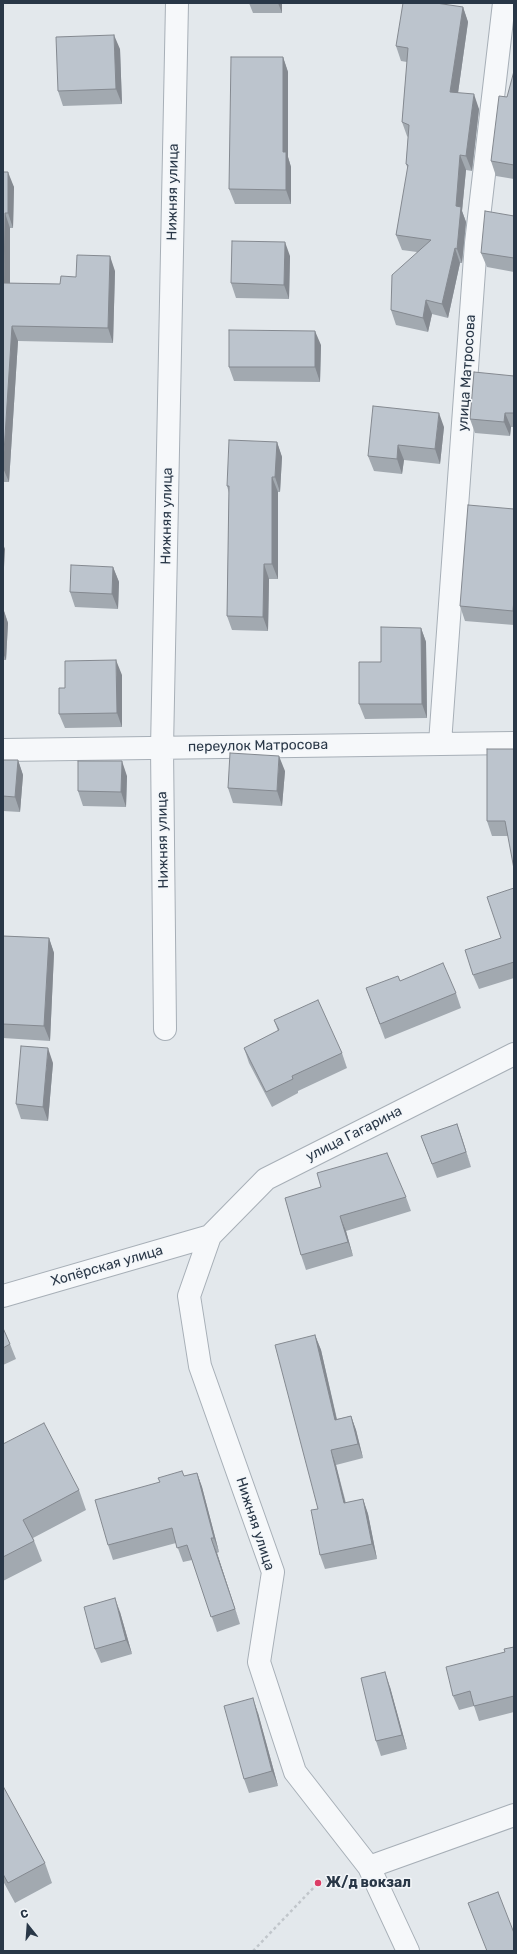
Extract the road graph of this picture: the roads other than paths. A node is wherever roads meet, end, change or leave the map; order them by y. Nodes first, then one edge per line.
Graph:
1 (177, 3) edge
2 (504, 3) edge
3 (440, 743) junction
4 (514, 743) edge
5 (162, 748) junction
6 (3, 750) edge
7 (165, 1029) dead end
8 (514, 1054) edge
9 (210, 1236) junction
10 (3, 1296) edge
11 (514, 1815) edge
12 (369, 1867) junction
13 (408, 1951) edge

1 - 5 street, Нижняя улица
2 - 3 street, улица Матросова
3 - 4 street, переулок Матросова
3 - 5 street, переулок Матросова
5 - 6 street, переулок Матросова
5 - 7 street, Нижняя улица
8 - 9 street, улица Гагарина
9 - 10 street, Хопёрская улица
9 - 12 street, Нижняя улица
11 - 12 street
12 - 13 street, Нижняя улица

